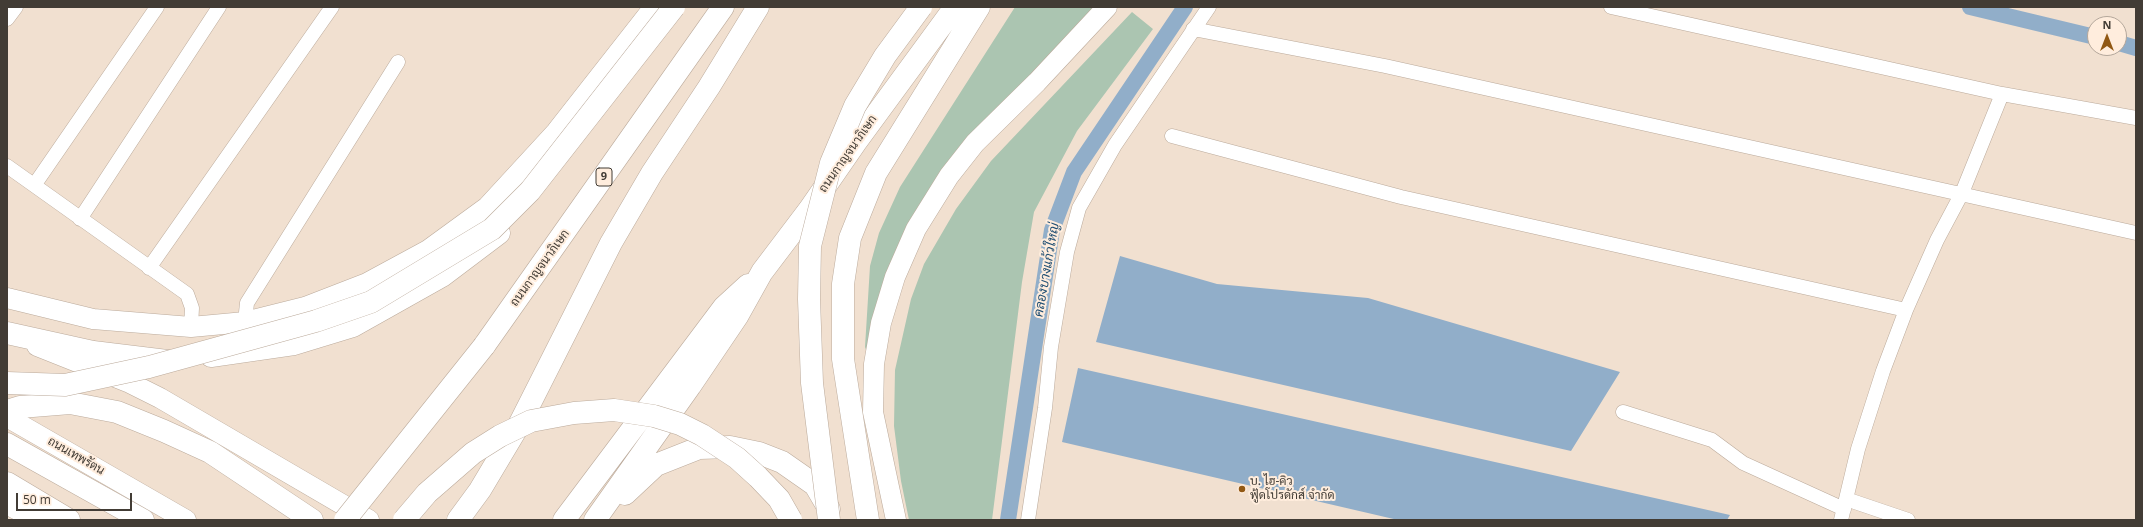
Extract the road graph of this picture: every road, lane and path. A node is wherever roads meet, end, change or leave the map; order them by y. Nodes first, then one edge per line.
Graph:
1 (16, 7) edge
2 (156, 7) edge
3 (219, 7) edge
4 (332, 7) edge
5 (654, 7) edge
6 (674, 7) edge
7 (684, 7) edge
8 (723, 7) edge
9 (758, 7) edge
10 (920, 7) edge
11 (954, 7) edge
12 (978, 7) edge
13 (1107, 7) edge
14 (1209, 7) edge
15 (1611, 7) edge
16 (7, 19) edge
17 (1193, 29) junction
18 (398, 62) dead end
19 (2002, 94) junction
20 (2136, 118) edge
21 (1172, 136) dead end
22 (7, 166) edge
23 (35, 184) junction
24 (1962, 193) junction
25 (80, 219) junction
26 (2136, 233) edge
27 (149, 268) junction
28 (762, 272) junction
29 (7, 298) edge
30 (1906, 310) junction
31 (245, 322) junction
32 (190, 327) junction
33 (7, 334) edge
34 (843, 359) junction
35 (7, 382) edge
36 (7, 411) edge
37 (1623, 412) dead end
38 (7, 417) edge
39 (7, 444) edge
40 (7, 483) edge
41 (7, 503) edge
42 (1844, 509) edge
43 (38, 520) edge
44 (69, 520) edge
45 (143, 520) edge
46 (186, 520) edge
47 (312, 520) edge
48 (345, 520) edge
49 (370, 520) edge
50 (404, 520) edge
51 (458, 520) edge
52 (564, 520) edge
53 (595, 520) edge
54 (603, 520) edge
55 (791, 520) edge
56 (829, 520) edge
57 (836, 520) edge
58 (868, 520) edge
59 (884, 520) edge
60 (896, 520) edge
61 (1028, 520) edge
62 (1908, 520) edge

1 - 16 street
2 - 23 street
3 - 25 street
4 - 27 street
5 - 31 main road
6 - 35 highway, bridge
7 - 33 highway
8 - 48 highway, ถนนกาญจนาภิเษก / 9, bridge
9 - 51 highway, bridge
10 - 56 highway, bridge
11 - 28 highway, ถนนกาญจนาภิเษก
12 - 34 highway
13 - 60 main road
14 - 17 street
15 - 19 street
17 - 24 street
17 - 61 street
18 - 31 street
19 - 20 street
19 - 24 street
21 - 30 street
22 - 23 street
23 - 25 street
24 - 26 street
24 - 30 street
25 - 27 street
27 - 32 street
28 - 52 highway
28 - 53 highway, ถนนกาญจนาภิเษก
29 - 32 main road
30 - 42 street
31 - 32 main road
33 - 49 main road
34 - 58 highway
34 - 59 highway
36 - 47 highway
37 - 42 street
38 - 46 main road, ถนนเทพรัตน
39 - 45 highway
40 - 44 highway
41 - 43 highway
42 - 62 street
50 - 55 highway, bridge
54 - 57 highway, bridge

